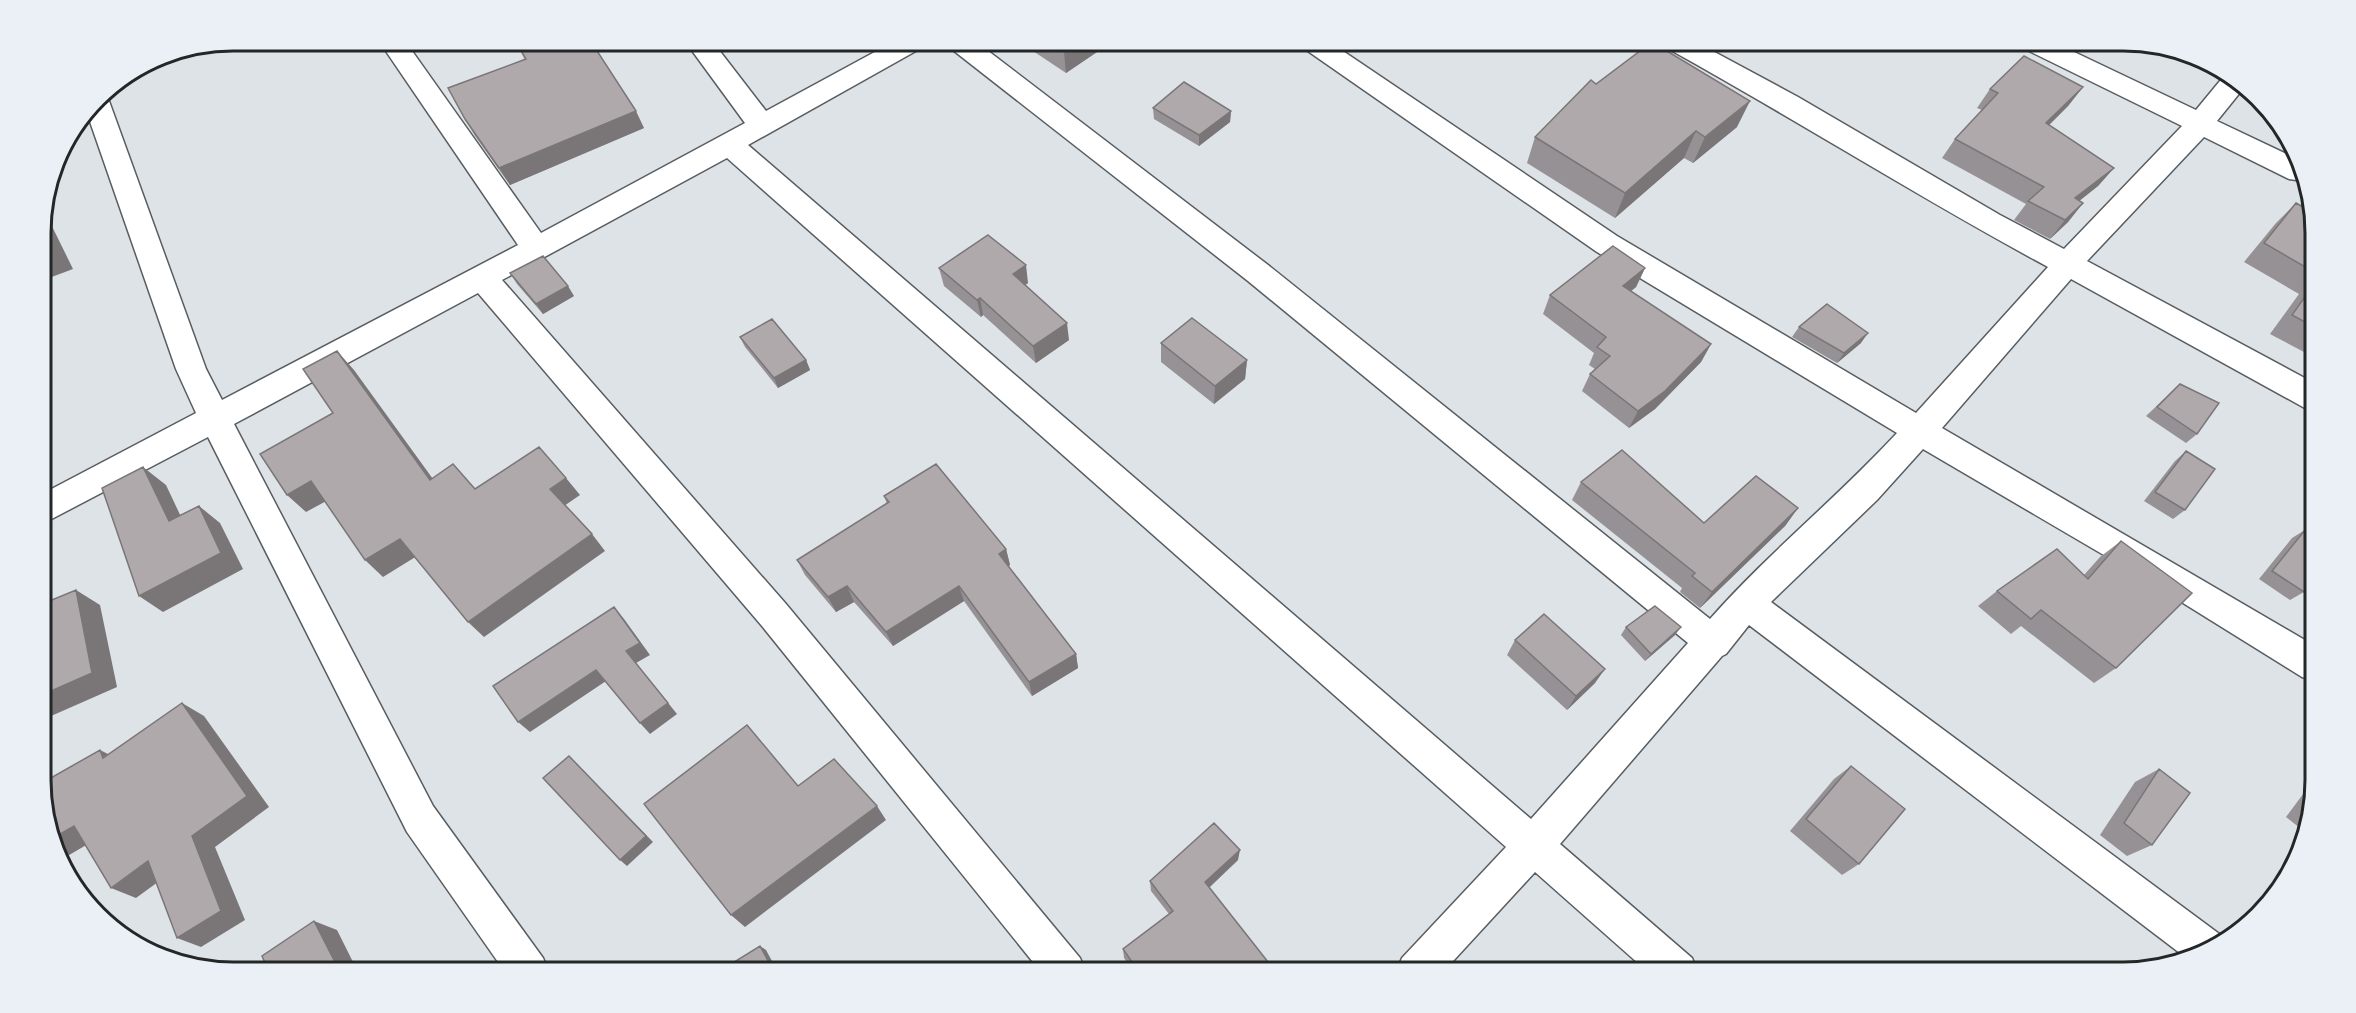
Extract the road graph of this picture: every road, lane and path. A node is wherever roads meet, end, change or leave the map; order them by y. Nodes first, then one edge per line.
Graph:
1 (400, 51) edge
2 (706, 51) edge
3 (894, 51) edge
4 (972, 51) edge
5 (1327, 51) edge
6 (1694, 51) edge
7 (2052, 51) edge
8 (2230, 86) edge
9 (99, 110) edge
10 (762, 125) junction
11 (2199, 125) junction
12 (729, 144) junction
13 (2293, 169) edge
14 (536, 249) junction
15 (2067, 264) junction
16 (482, 277) junction
17 (2305, 393) edge
18 (215, 419) junction
19 (1917, 432) junction
20 (51, 505) edge
21 (1746, 603) junction
22 (1714, 643) junction
23 (2305, 659) edge
24 (1535, 844) junction
25 (2201, 944) edge
26 (522, 962) edge
27 (1058, 962) edge
28 (1425, 962) edge
29 (1667, 962) edge

1 - 14 street
2 - 10 street
3 - 10 street
4 - 22 street
5 - 19 street
6 - 15 street
7 - 11 street
8 - 11 street
9 - 18 street
10 - 12 street
11 - 13 street
11 - 15 street
12 - 14 street
12 - 24 street
14 - 16 street
15 - 17 street
15 - 19 street
16 - 18 street
16 - 27 street
18 - 20 street
18 - 26 street
19 - 21 street
19 - 23 street
21 - 22 street
21 - 25 street
22 - 24 street
24 - 28 street
24 - 29 street

